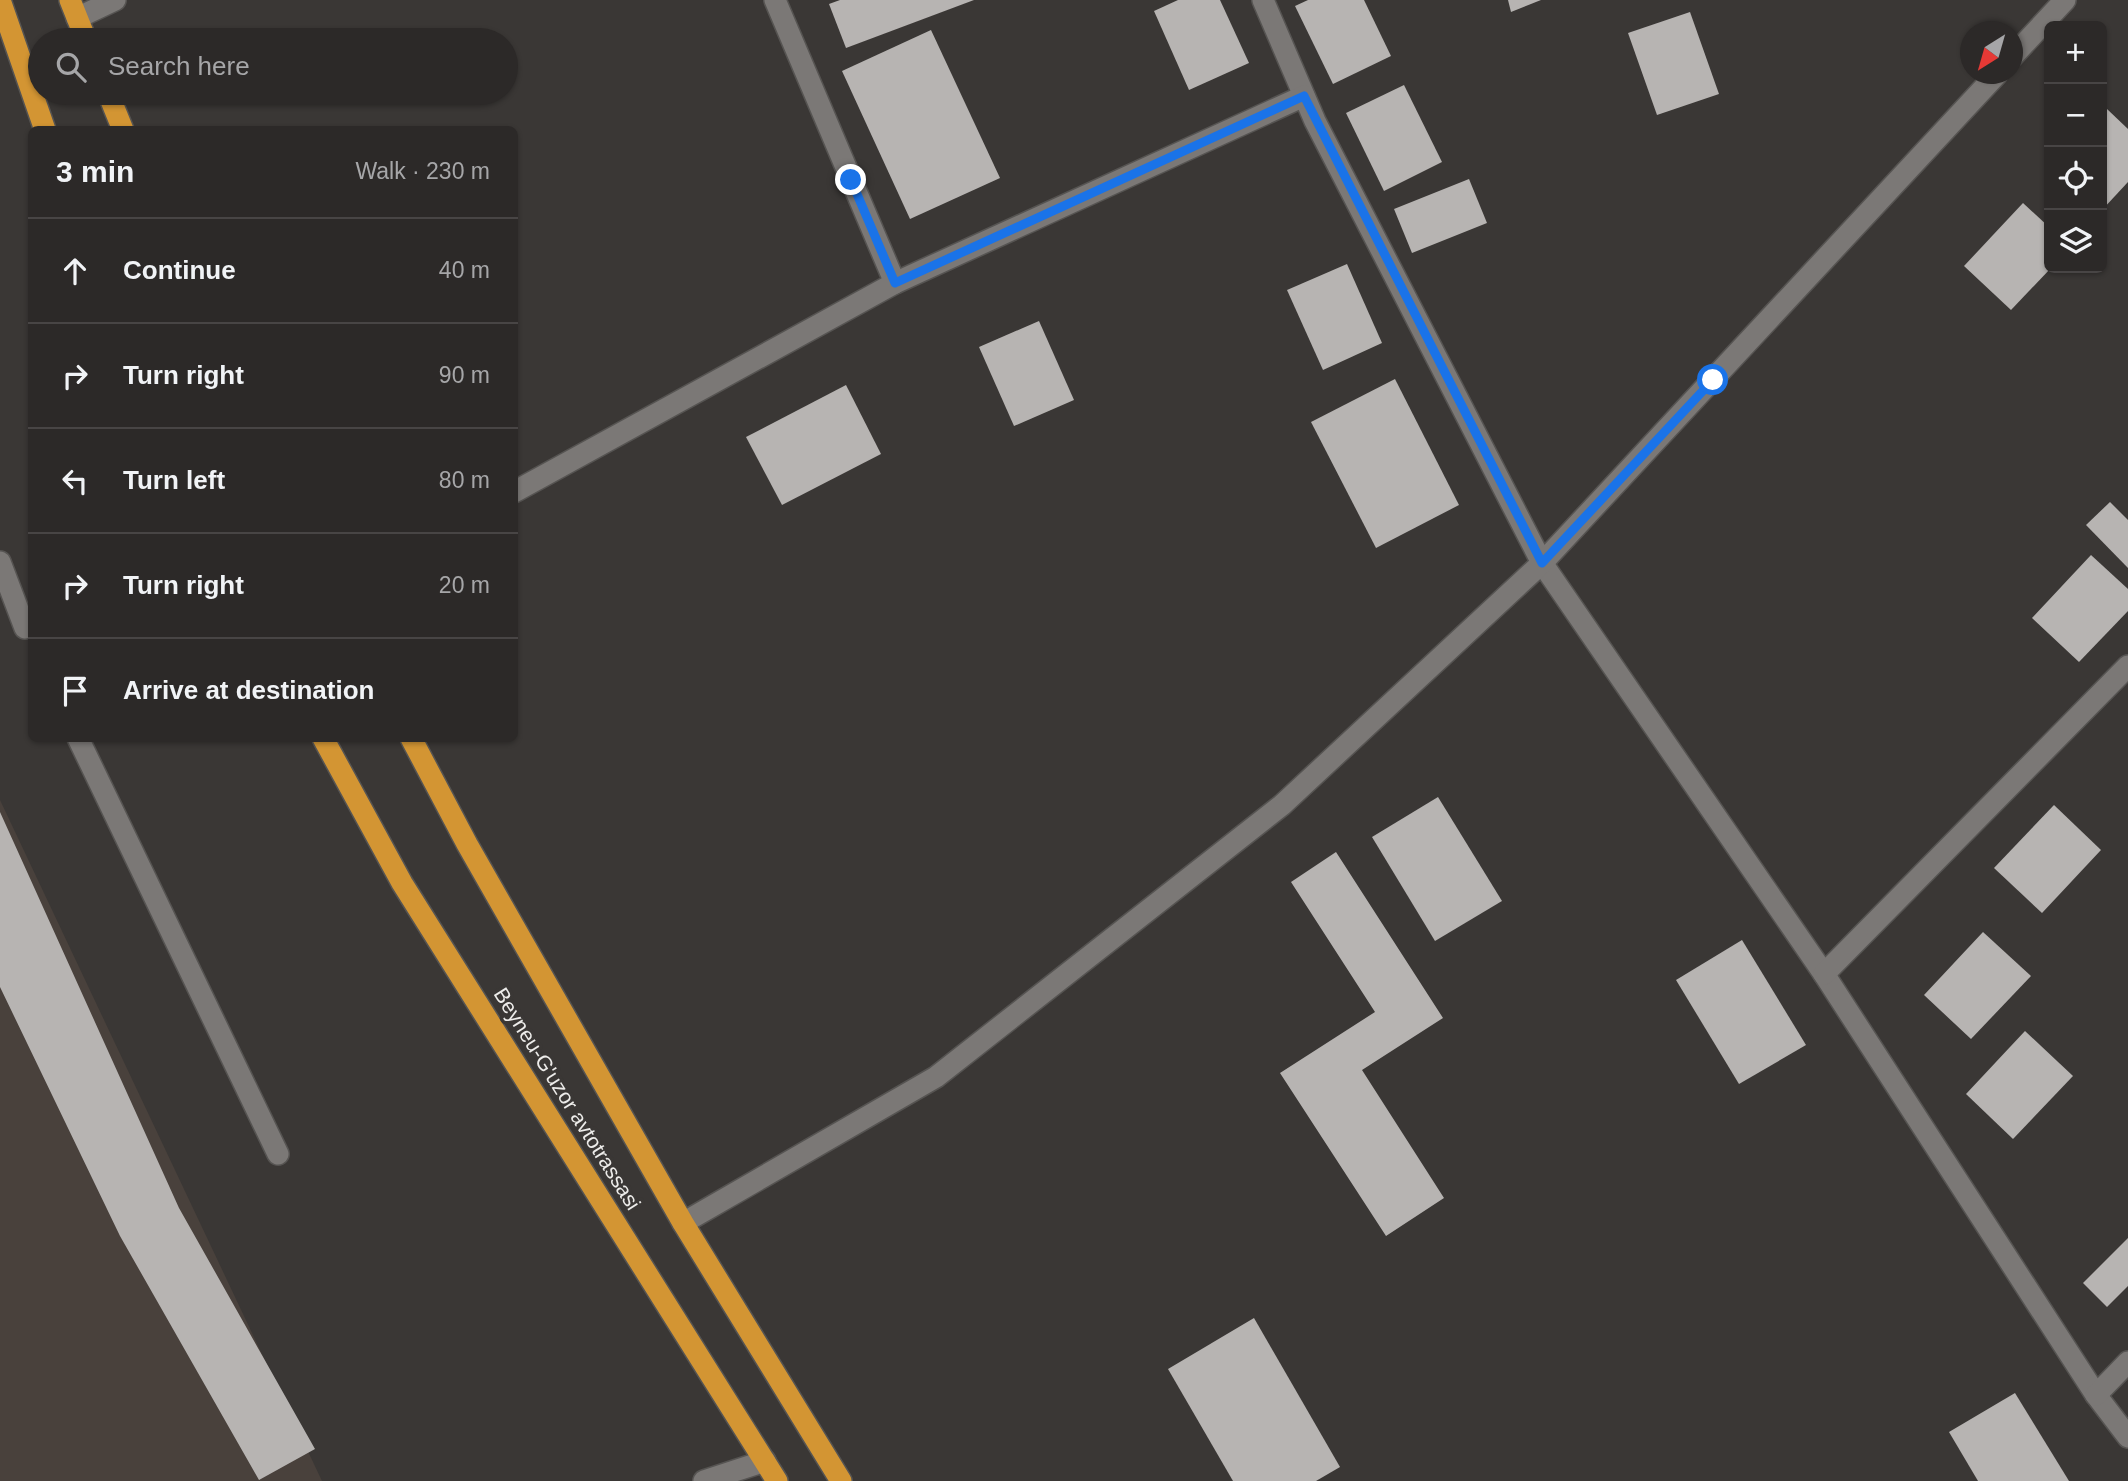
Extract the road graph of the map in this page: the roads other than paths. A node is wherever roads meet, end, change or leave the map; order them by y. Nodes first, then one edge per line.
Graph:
1 (0, 0) edge
2 (115, 0) edge
3 (775, 0) edge
4 (1263, 0) edge
5 (2065, 0) edge
6 (73, 9) edge
7 (81, 28) edge
8 (2023, 45) edge
9 (28, 81) edge
10 (1988, 84) edge
11 (1304, 96) junction
12 (36, 105) edge
13 (113, 105) edge
14 (44, 126) edge
15 (121, 126) edge
16 (895, 283) junction
17 (518, 490) edge
18 (0, 562) edge
19 (1542, 563) junction
20 (28, 629) edge
21 (2128, 666) edge
22 (80, 742) edge
23 (325, 742) edge
24 (413, 742) edge
25 (1824, 974) junction
26 (278, 1154) dead end
27 (683, 1223) junction
28 (2128, 1362) edge
29 (2096, 1395) junction
30 (2128, 1437) edge
31 (765, 1461) junction
32 (704, 1481) edge
33 (777, 1481) edge
34 (841, 1481) edge

1 - 9 highway
2 - 6 street
3 - 16 street
4 - 11 street
5 - 8 street
6 - 7 highway
10 - 19 street
11 - 16 street
11 - 19 street
12 - 14 highway
13 - 15 highway
16 - 17 street
18 - 20 street
19 - 25 street
19 - 27 street
21 - 25 street
22 - 26 street
23 - 31 highway, Beyneu-G'uzor avtotrassasi
24 - 27 highway, Beyneu-G'uzor avtotrassasi
25 - 29 street
27 - 34 highway, Beyneu-G'uzor avtotrassasi
28 - 29 street
29 - 30 street
31 - 32 street
31 - 33 highway, Beyneu-G'uzor avtotrassasi

